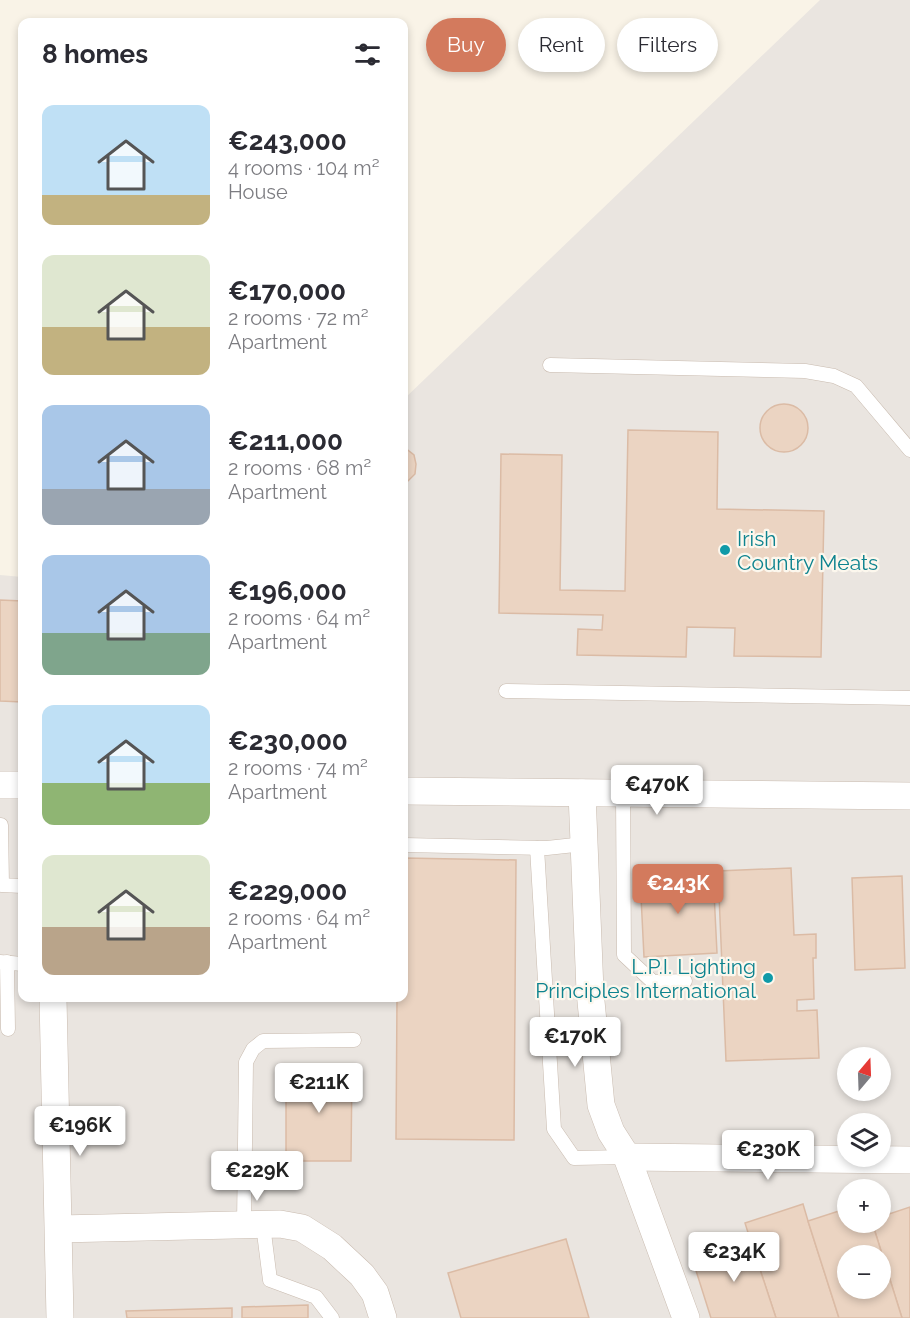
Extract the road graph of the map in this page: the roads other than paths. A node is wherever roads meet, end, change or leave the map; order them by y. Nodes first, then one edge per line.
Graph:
1 (550, 365) dead end
2 (910, 450) edge
3 (506, 691) dead end
4 (910, 698) edge
5 (0, 785) edge
6 (18, 785) edge
7 (408, 791) edge
8 (582, 794) junction
9 (623, 794) junction
10 (910, 795) edge
11 (1, 825) edge
12 (584, 844) junction
13 (408, 845) edge
14 (537, 848) junction
15 (18, 886) edge
16 (3, 962) edge
17 (18, 964) edge
18 (685, 981) dead end
19 (53, 1002) edge
20 (8, 1029) dead end
21 (354, 1041) dead end
22 (627, 1157) junction
23 (910, 1160) edge
24 (254, 1225) junction
25 (59, 1229) junction
26 (60, 1318) edge
27 (332, 1318) edge
28 (383, 1318) edge
29 (686, 1318) edge

1 - 2 lane
3 - 4 lane
5 - 6 street
7 - 8 street
8 - 9 street
8 - 12 street
9 - 10 street
9 - 18 lane
11 - 15 lane
12 - 14 lane
12 - 22 street
13 - 14 lane
14 - 22 lane
16 - 17 lane
16 - 20 lane
19 - 25 street
21 - 24 lane
22 - 23 street
22 - 29 street
24 - 25 street
24 - 27 lane
24 - 28 street
25 - 26 street

